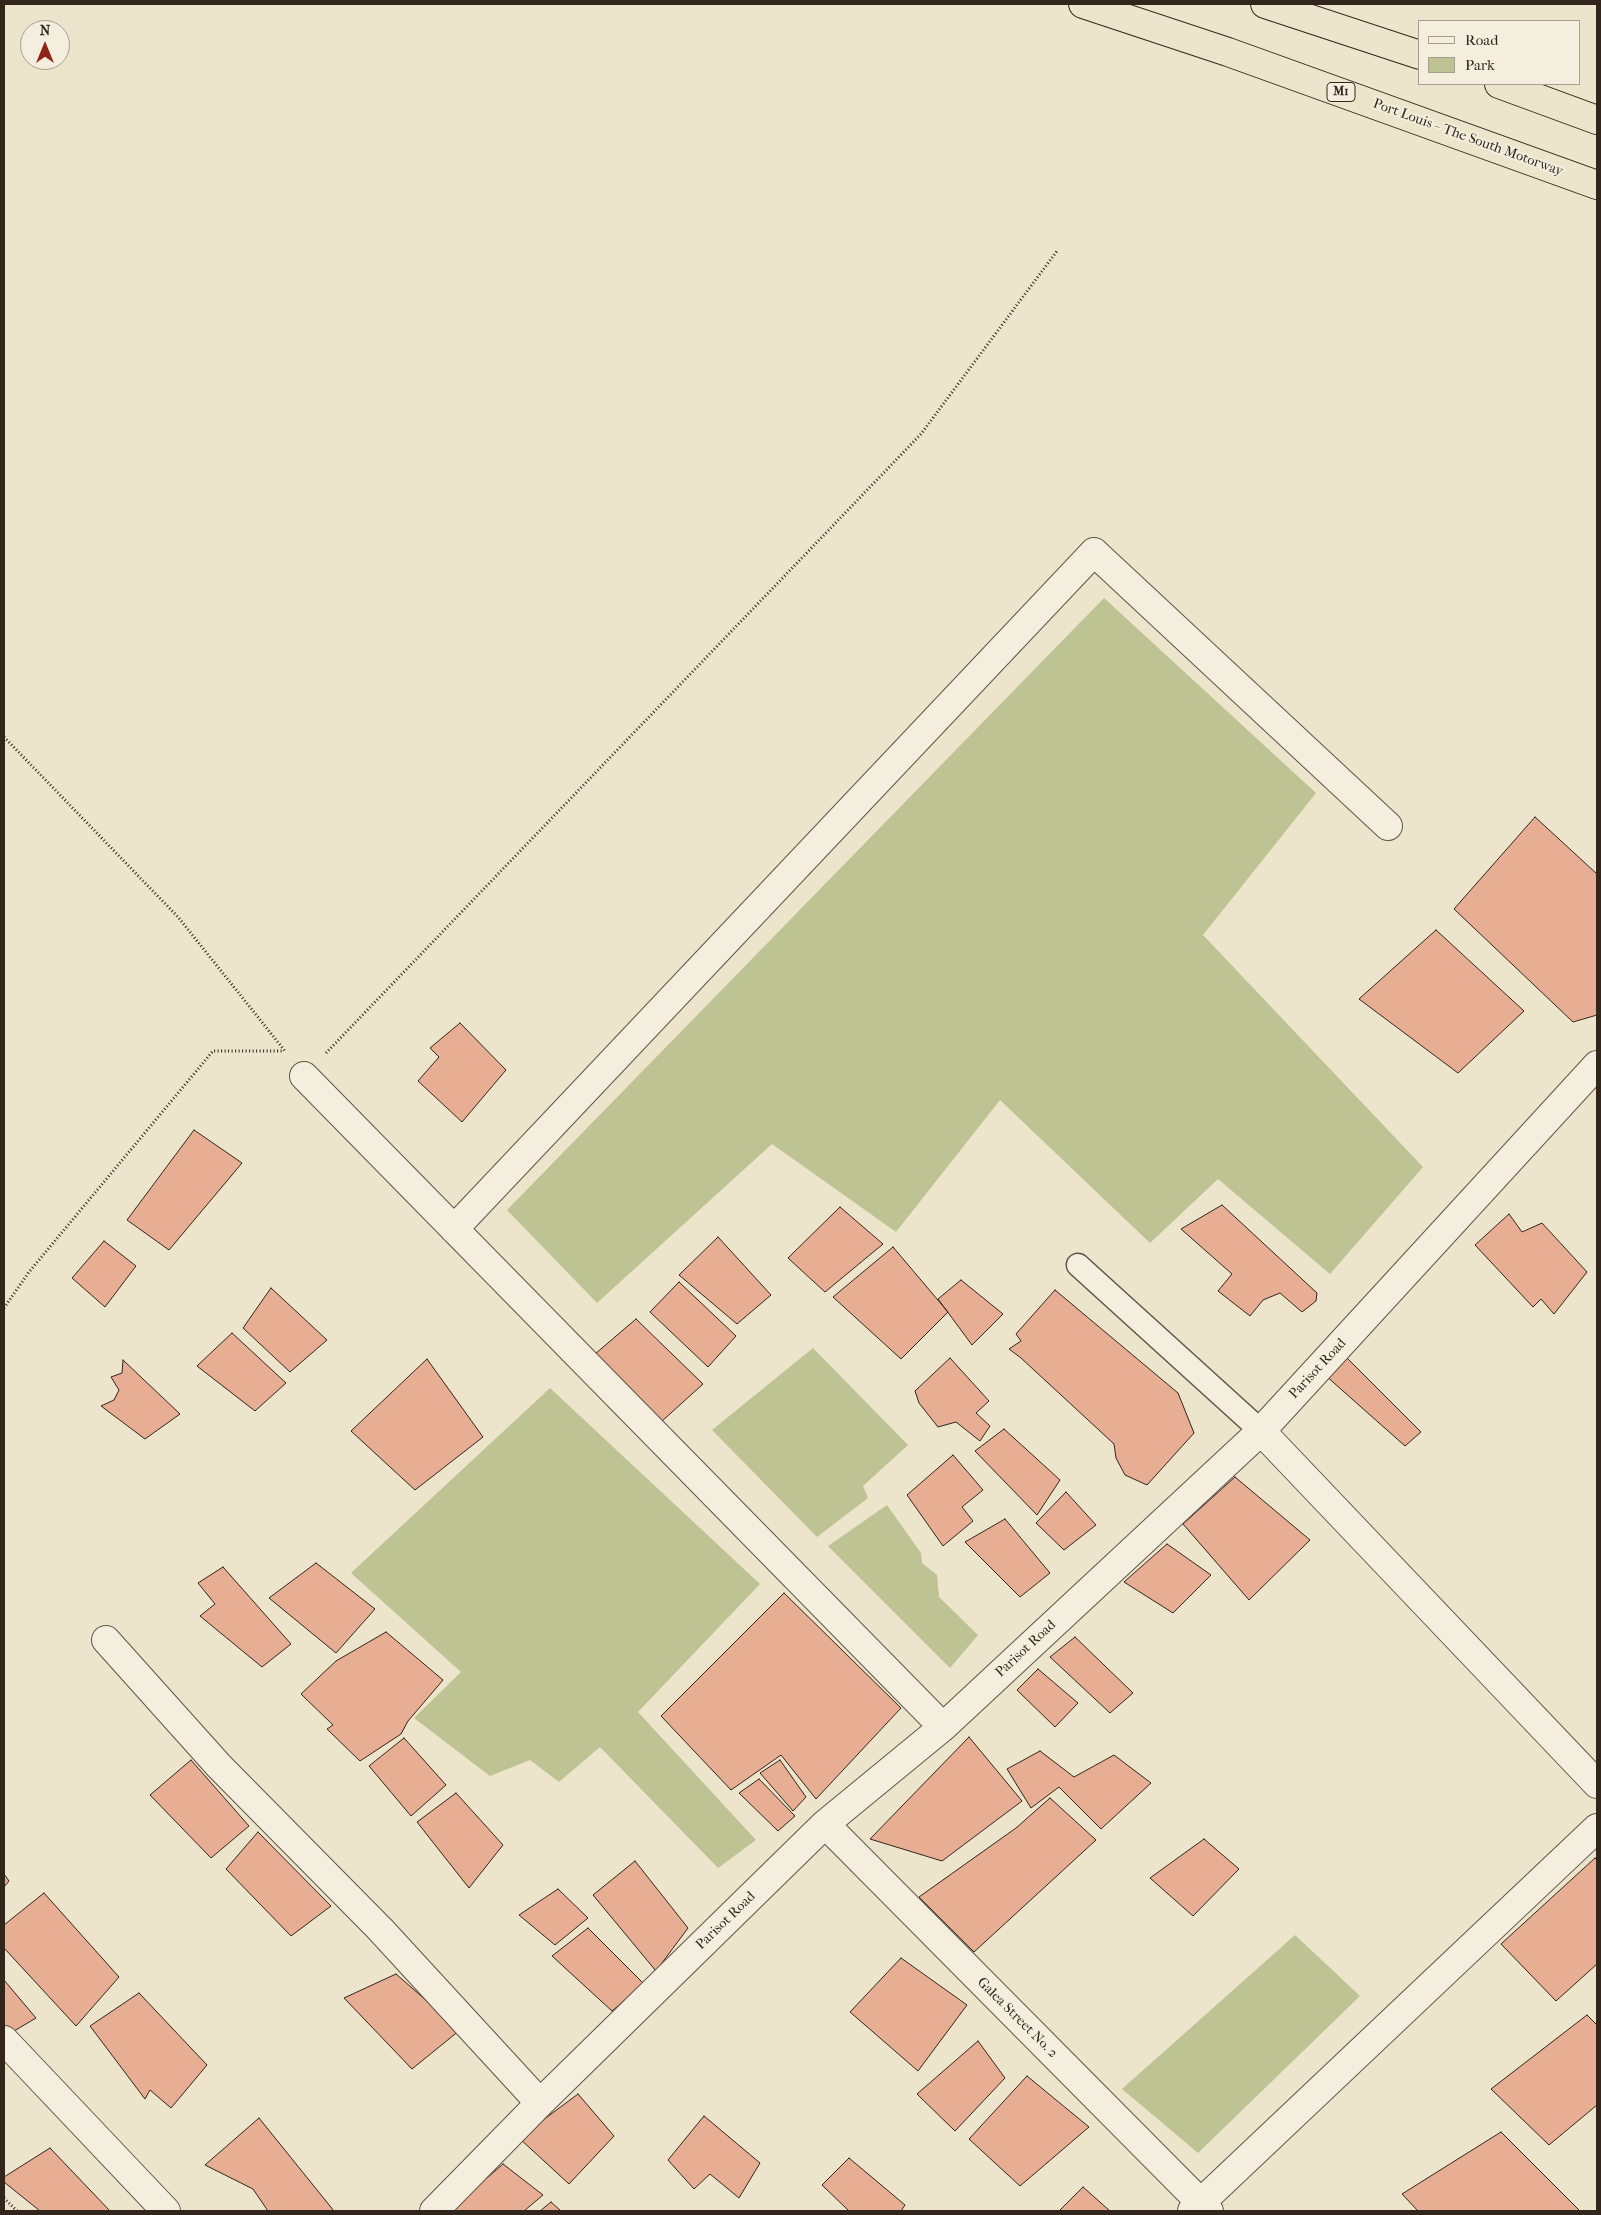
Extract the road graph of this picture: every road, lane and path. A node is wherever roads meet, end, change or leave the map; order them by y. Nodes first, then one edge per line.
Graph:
1 (1083, 4) edge
2 (1265, 4) edge
3 (1418, 54) edge
4 (1502, 85) edge
5 (1597, 120) edge
6 (1597, 185) edge
7 (1057, 251) dead end
8 (4, 737) edge
9 (1388, 826) dead end
10 (284, 1051) junction
11 (1597, 1065) edge
12 (304, 1076) junction
13 (454, 1229) junction
14 (1078, 1265) dead end
15 (4, 1308) edge
16 (1261, 1431) junction
17 (106, 1640) dead end
18 (943, 1727) junction
19 (1597, 1784) edge
20 (825, 1824) junction
21 (1597, 1828) edge
22 (4, 2040) edge
23 (540, 2103) junction
24 (4, 2198) edge
25 (1201, 2208) edge
26 (16, 2211) edge
27 (166, 2211) edge
28 (434, 2211) edge

1 - 6 highway, Port Louis – The South Motorway / M1
2 - 3 highway
4 - 5 highway
7 - 12 path
8 - 10 path
9 - 13 street
10 - 12 path
10 - 15 path
11 - 16 street, Parisot Road
12 - 13 street
13 - 18 street
14 - 16 lane
16 - 18 street, Parisot Road
16 - 19 street
17 - 23 street
18 - 20 street, Parisot Road
20 - 23 street, Parisot Road
20 - 25 street, Galea Street No. 2
21 - 25 street
22 - 27 street
23 - 28 street, Parisot Road
24 - 26 path

